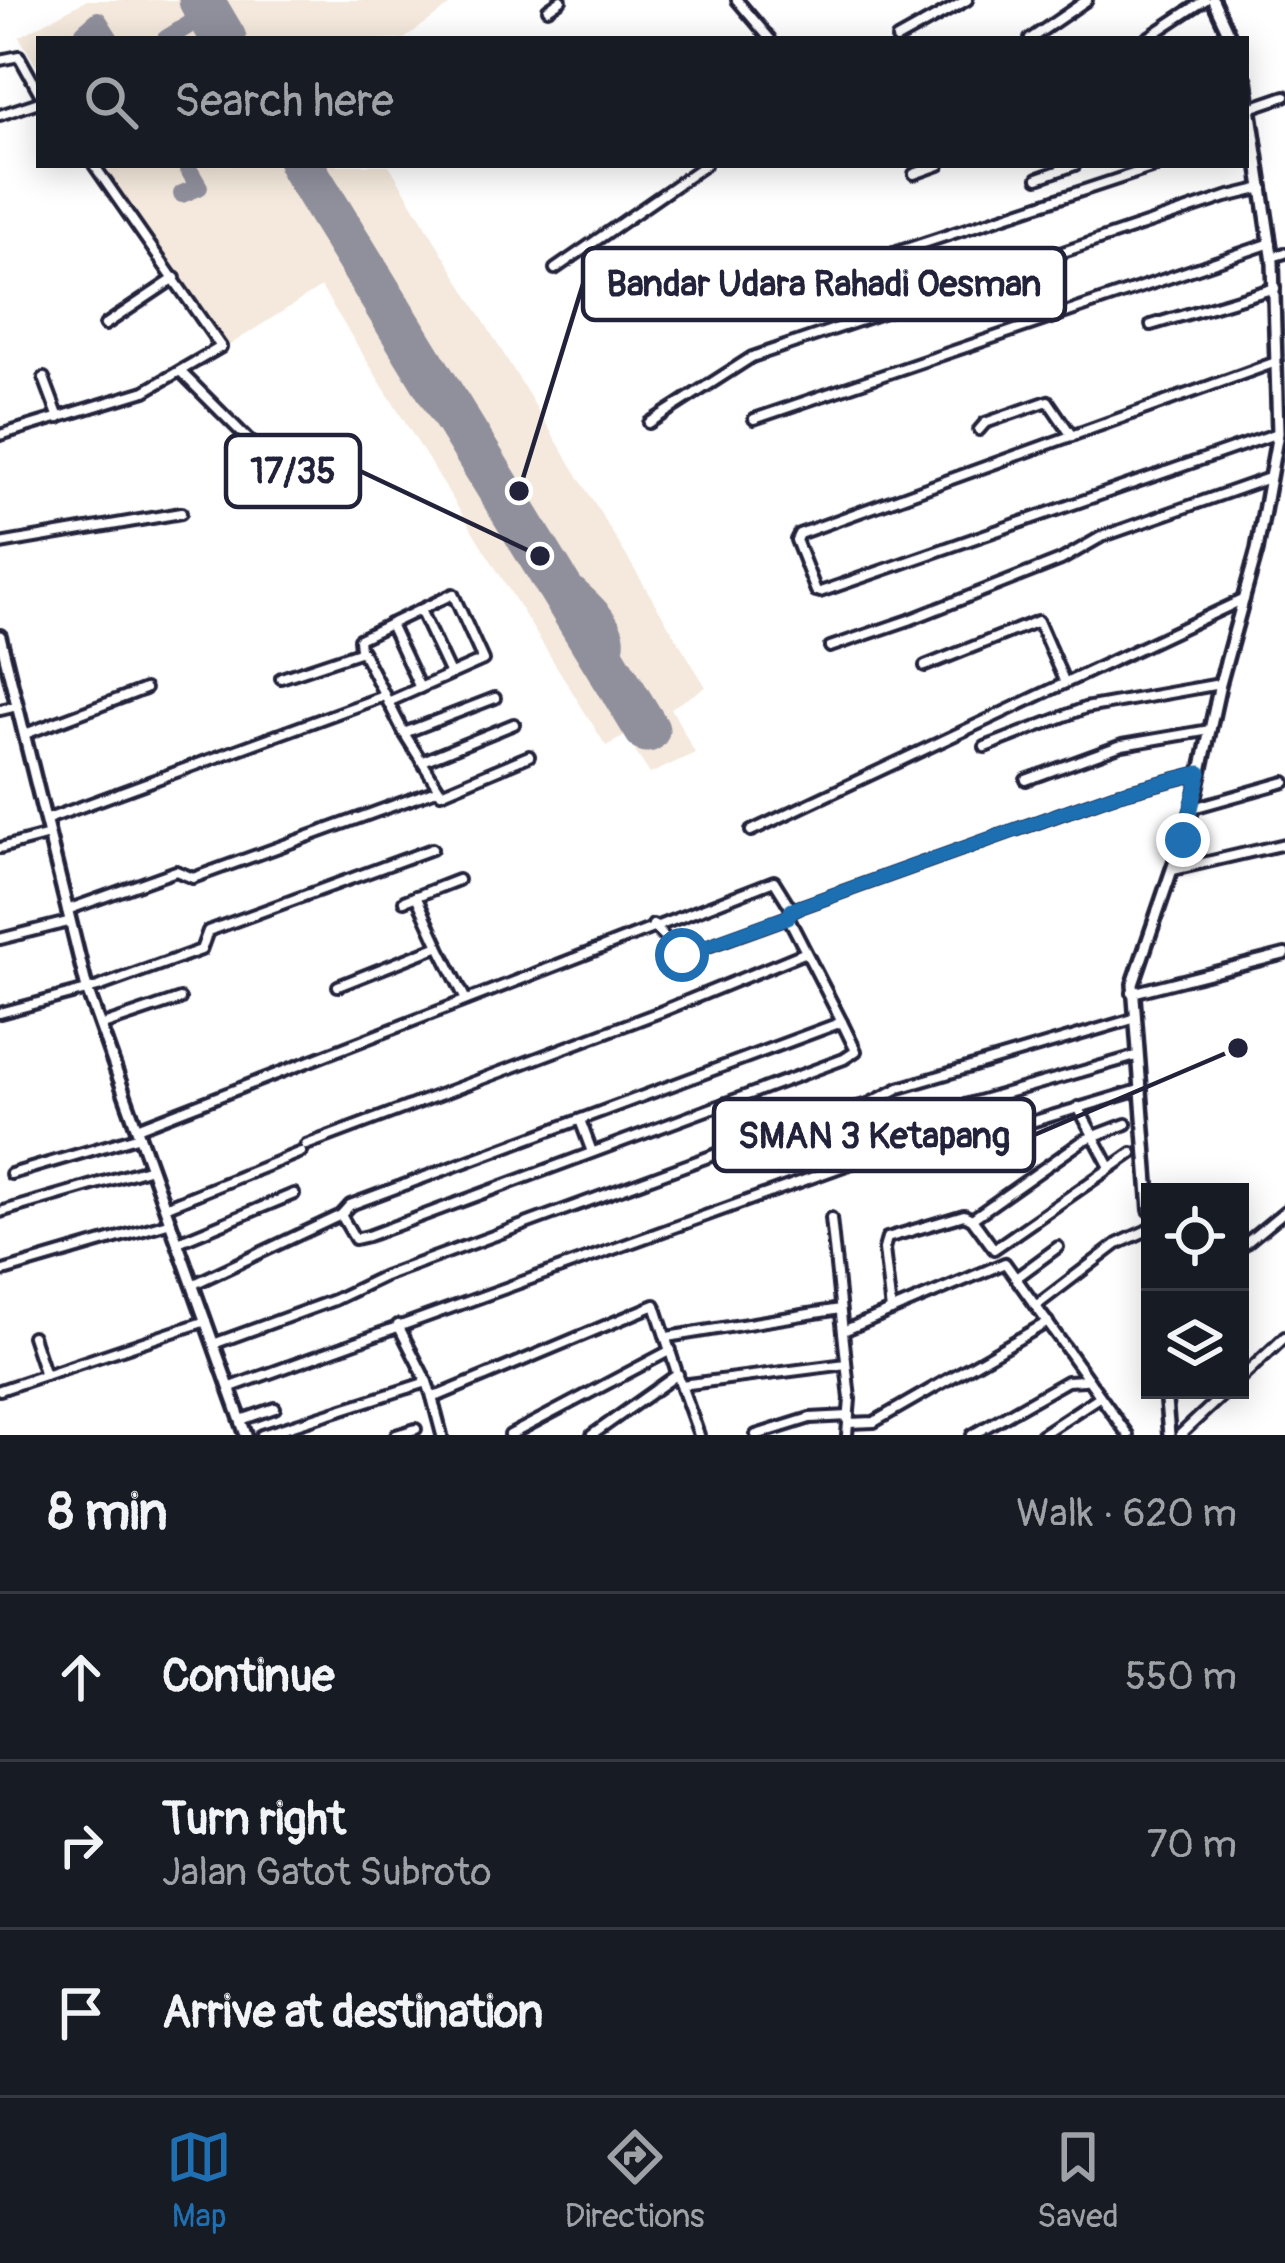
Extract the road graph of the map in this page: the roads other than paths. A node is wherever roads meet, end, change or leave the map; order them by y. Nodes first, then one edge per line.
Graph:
1 (561, 0) edge
2 (737, 0) edge
3 (967, 0) edge
4 (1087, 0) edge
5 (1209, 0) edge
6 (548, 9) dead end
7 (767, 36) edge
8 (902, 36) edge
9 (1034, 36) edge
10 (1151, 36) edge
11 (1229, 36) edge
12 (0, 60) edge
13 (36, 87) edge
14 (1285, 96) edge
15 (36, 103) edge
16 (1249, 109) edge
17 (0, 115) edge
18 (1251, 138) edge
19 (96, 168) edge
20 (701, 168) edge
21 (931, 168) edge
22 (1066, 168) edge
23 (1151, 168) edge
24 (914, 174) dead end
25 (1038, 178) dead end
26 (1263, 188) junction
27 (1270, 243) junction
28 (1285, 254) edge
29 (1272, 256) junction
30 (555, 269) dead end
31 (175, 278) junction
32 (1275, 288) junction
33 (712, 313) dead end
34 (105, 325) dead end
35 (1150, 325) dead end
36 (1281, 343) edge
37 (1277, 362) junction
38 (181, 372) junction
39 (44, 378) dead end
40 (59, 418) junction
41 (754, 419) dead end
42 (649, 423) dead end
43 (1280, 425) edge
44 (979, 430) dead end
45 (0, 435) edge
46 (1072, 436) junction
47 (1271, 478) junction
48 (294, 485) dead end
49 (181, 513) dead end
50 (0, 544) edge
51 (1245, 598) junction
52 (420, 610) junction
53 (390, 624) junction
54 (0, 636) edge
55 (830, 647) dead end
56 (360, 650) junction
57 (4, 666) edge
58 (925, 666) dead end
59 (450, 674) junction
60 (281, 678) dead end
61 (1065, 683) junction
62 (1220, 684) junction
63 (145, 688) dead end
64 (419, 688) junction
65 (495, 698) dead end
66 (386, 699) junction
67 (17, 706) junction
68 (0, 710) edge
69 (514, 724) dead end
70 (1210, 730) junction
71 (404, 733) junction
72 (25, 734) junction
73 (985, 747) dead end
74 (529, 756) dead end
75 (423, 761) junction
76 (1200, 773) junction
77 (1026, 780) dead end
78 (1285, 782) edge
79 (440, 791) junction
80 (447, 804) dead end
81 (1193, 808) junction
82 (45, 820) junction
83 (751, 831) dead end
84 (49, 836) junction
85 (1285, 844) edge
86 (0, 848) edge
87 (432, 850) dead end
88 (1172, 870) junction
89 (458, 880) dead end
90 (416, 896) junction
91 (404, 901) dead end
92 (790, 913) junction
93 (67, 916) junction
94 (652, 926) junction
95 (0, 939) edge
96 (440, 946) junction
97 (804, 953) junction
98 (1285, 954) edge
99 (338, 986) dead end
100 (88, 989) junction
101 (1132, 993) junction
102 (180, 999) dead end
103 (466, 1000) junction
104 (0, 1013) edge
105 (1133, 1019) junction
106 (842, 1022) junction
107 (100, 1026) junction
108 (1136, 1056) junction
109 (1139, 1090) junction
110 (1078, 1107) junction
111 (580, 1120) junction
112 (1133, 1123) junction
113 (138, 1132) junction
114 (1092, 1136) junction
115 (1137, 1150) junction
116 (592, 1152) junction
117 (917, 1156) dead end
118 (1111, 1167) junction
119 (151, 1168) junction
120 (11, 1174) dead end
121 (1144, 1183) edge
122 (294, 1194) dead end
123 (165, 1207) junction
124 (1285, 1211) edge
125 (0, 1212) edge
126 (341, 1215) junction
127 (831, 1218) dead end
128 (972, 1219) junction
129 (171, 1222) junction
130 (1141, 1233) edge
131 (1249, 1241) edge
132 (178, 1242) junction
133 (1058, 1247) dead end
134 (994, 1249) junction
135 (1005, 1263) junction
136 (0, 1272) edge
137 (1016, 1278) junction
138 (194, 1284) junction
139 (1037, 1305) junction
140 (841, 1309) junction
141 (891, 1311) junction
142 (207, 1320) junction
143 (1048, 1322) junction
144 (398, 1325) junction
145 (843, 1331) junction
146 (32, 1336) dead end
147 (667, 1337) junction
148 (1285, 1337) edge
149 (216, 1343) junction
150 (671, 1350) junction
151 (846, 1364) junction
152 (1249, 1371) edge
153 (678, 1374) junction
154 (45, 1375) junction
155 (1085, 1380) junction
156 (427, 1382) junction
157 (681, 1385) junction
158 (231, 1387) junction
159 (0, 1390) edge
160 (432, 1397) junction
161 (1099, 1397) junction
162 (1166, 1399) edge
163 (1218, 1399) edge
164 (274, 1408) dead end
165 (242, 1420) junction
166 (849, 1420) junction
167 (416, 1429) dead end
168 (246, 1435) edge
169 (262, 1435) edge
170 (396, 1435) edge
171 (442, 1435) edge
172 (510, 1435) edge
173 (592, 1435) edge
174 (699, 1435) edge
175 (756, 1435) edge
176 (847, 1435) edge
177 (971, 1435) edge
178 (1041, 1435) edge
179 (1128, 1435) edge
180 (1169, 1435) edge
181 (1180, 1435) edge

1 - 6 street
2 - 7 street
3 - 8 street
4 - 9 street
5 - 10 street
5 - 11 street
12 - 13 street
14 - 16 street
15 - 17 street
16 - 18 street
18 - 26 street
19 - 31 street
20 - 30 street
21 - 24 street
22 - 25 street
23 - 33 street
26 - 27 street
26 - 42 street
27 - 29 street
27 - 41 street
28 - 29 street
29 - 32 street
31 - 34 street
31 - 38 street
32 - 35 street
32 - 36 street
36 - 37 street
37 - 43 street
37 - 46 street
38 - 40 street
38 - 48 street
39 - 40 street
40 - 45 street
43 - 46 street
43 - 47 street
44 - 46 street
47 - 51 street
47 - 55 street
49 - 50 street
51 - 61 street
51 - 62 street
52 - 53 street
52 - 59 street
52 - 59 street
53 - 56 street
53 - 64 street
54 - 57 street
56 - 60 street
56 - 66 street
57 - 67 street
58 - 61 street
59 - 64 street
61 - 83 street
62 - 70 street
62 - 73 street
63 - 72 street
64 - 66 street
65 - 71 street
66 - 71 street
66 - 82 street
67 - 68 street
67 - 72 street
69 - 75 street
70 - 76 street
70 - 77 street
71 - 75 street
72 - 82 street
74 - 79 street
75 - 79 street
76 - 81 street
76 - 92 street
78 - 81 street
79 - 80 street
79 - 93 street
81 - 88 street
82 - 84 street
84 - 86 street
84 - 93 street
85 - 88 street
87 - 100 street
88 - 101 street
89 - 90 street
90 - 91 street
90 - 96 street
92 - 94 street
92 - 94 street
92 - 97 street
93 - 95 street
93 - 100 street
94 - 103 street
96 - 99 street
96 - 103 street
97 - 106 street
97 - 123 street
98 - 101 street
100 - 104 street
100 - 107 street
101 - 105 street
102 - 107 street
103 - 113 street
105 - 108 street
105 - 149 street
106 - 111 street
106 - 116 street
107 - 113 street
108 - 109 street
108 - 144 street
109 - 110 street
109 - 112 street
110 - 114 street
110 - 117 street
111 - 116 street
111 - 126 street
112 - 114 street
112 - 115 street
113 - 119 street
113 - 120 street
114 - 118 street
114 - 128 street
115 - 118 street
115 - 121 street
116 - 126 street
118 - 134 street
119 - 123 street
119 - 125 street
122 - 132 street
123 - 129 street
124 - 131 street
126 - 138 street
127 - 140 street
128 - 134 street
128 - 141 street
129 - 132 street
129 - 136 street
130 - 139 street
132 - 138 street
133 - 137 street
134 - 135 street
135 - 137 street
135 - 141 street
137 - 139 street
138 - 142 street
139 - 143 street
140 - 145 street
140 - 147 street
141 - 145 street
142 - 149 street
142 - 154 street
143 - 155 street
143 - 166 street
144 - 156 street
144 - 158 street
145 - 151 street
146 - 154 street
147 - 150 street
147 - 160 street
148 - 152 street
149 - 158 street
150 - 153 street
150 - 172 street
151 - 157 street
151 - 166 street
153 - 157 street
153 - 173 street
154 - 159 street
155 - 161 street
155 - 177 street
156 - 160 street
156 - 169 street
157 - 174 street
158 - 165 street
160 - 171 street
161 - 178 street
161 - 179 street
162 - 180 street
163 - 181 street
164 - 165 street
165 - 168 street
166 - 175 street
166 - 176 street
167 - 170 street

